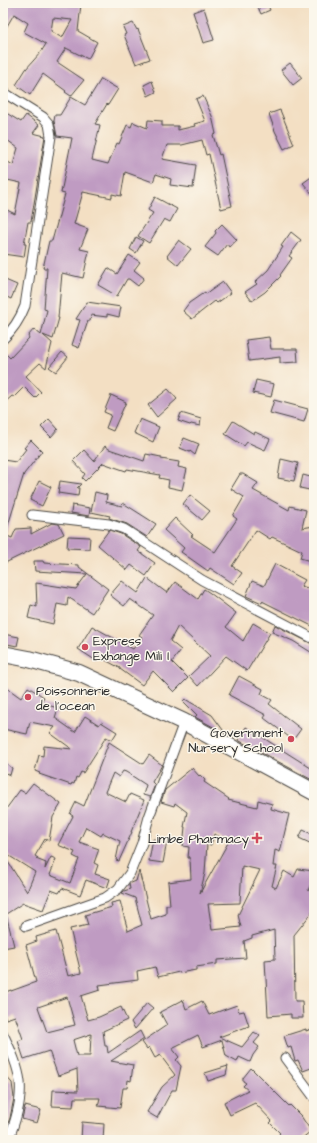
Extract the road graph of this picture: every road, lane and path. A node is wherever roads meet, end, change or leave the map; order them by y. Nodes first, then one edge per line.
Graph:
1 (3, 92) edge
2 (3, 339) edge
3 (32, 515) dead end
4 (314, 639) edge
5 (3, 654) edge
6 (184, 722) junction
7 (314, 792) edge
8 (26, 926) dead end
9 (3, 1034) edge
10 (285, 1058) dead end
11 (314, 1097) edge
12 (8, 1140) edge

1 - 2 street
3 - 4 street
5 - 6 highway
6 - 7 highway
6 - 8 street
9 - 12 street
10 - 11 street

